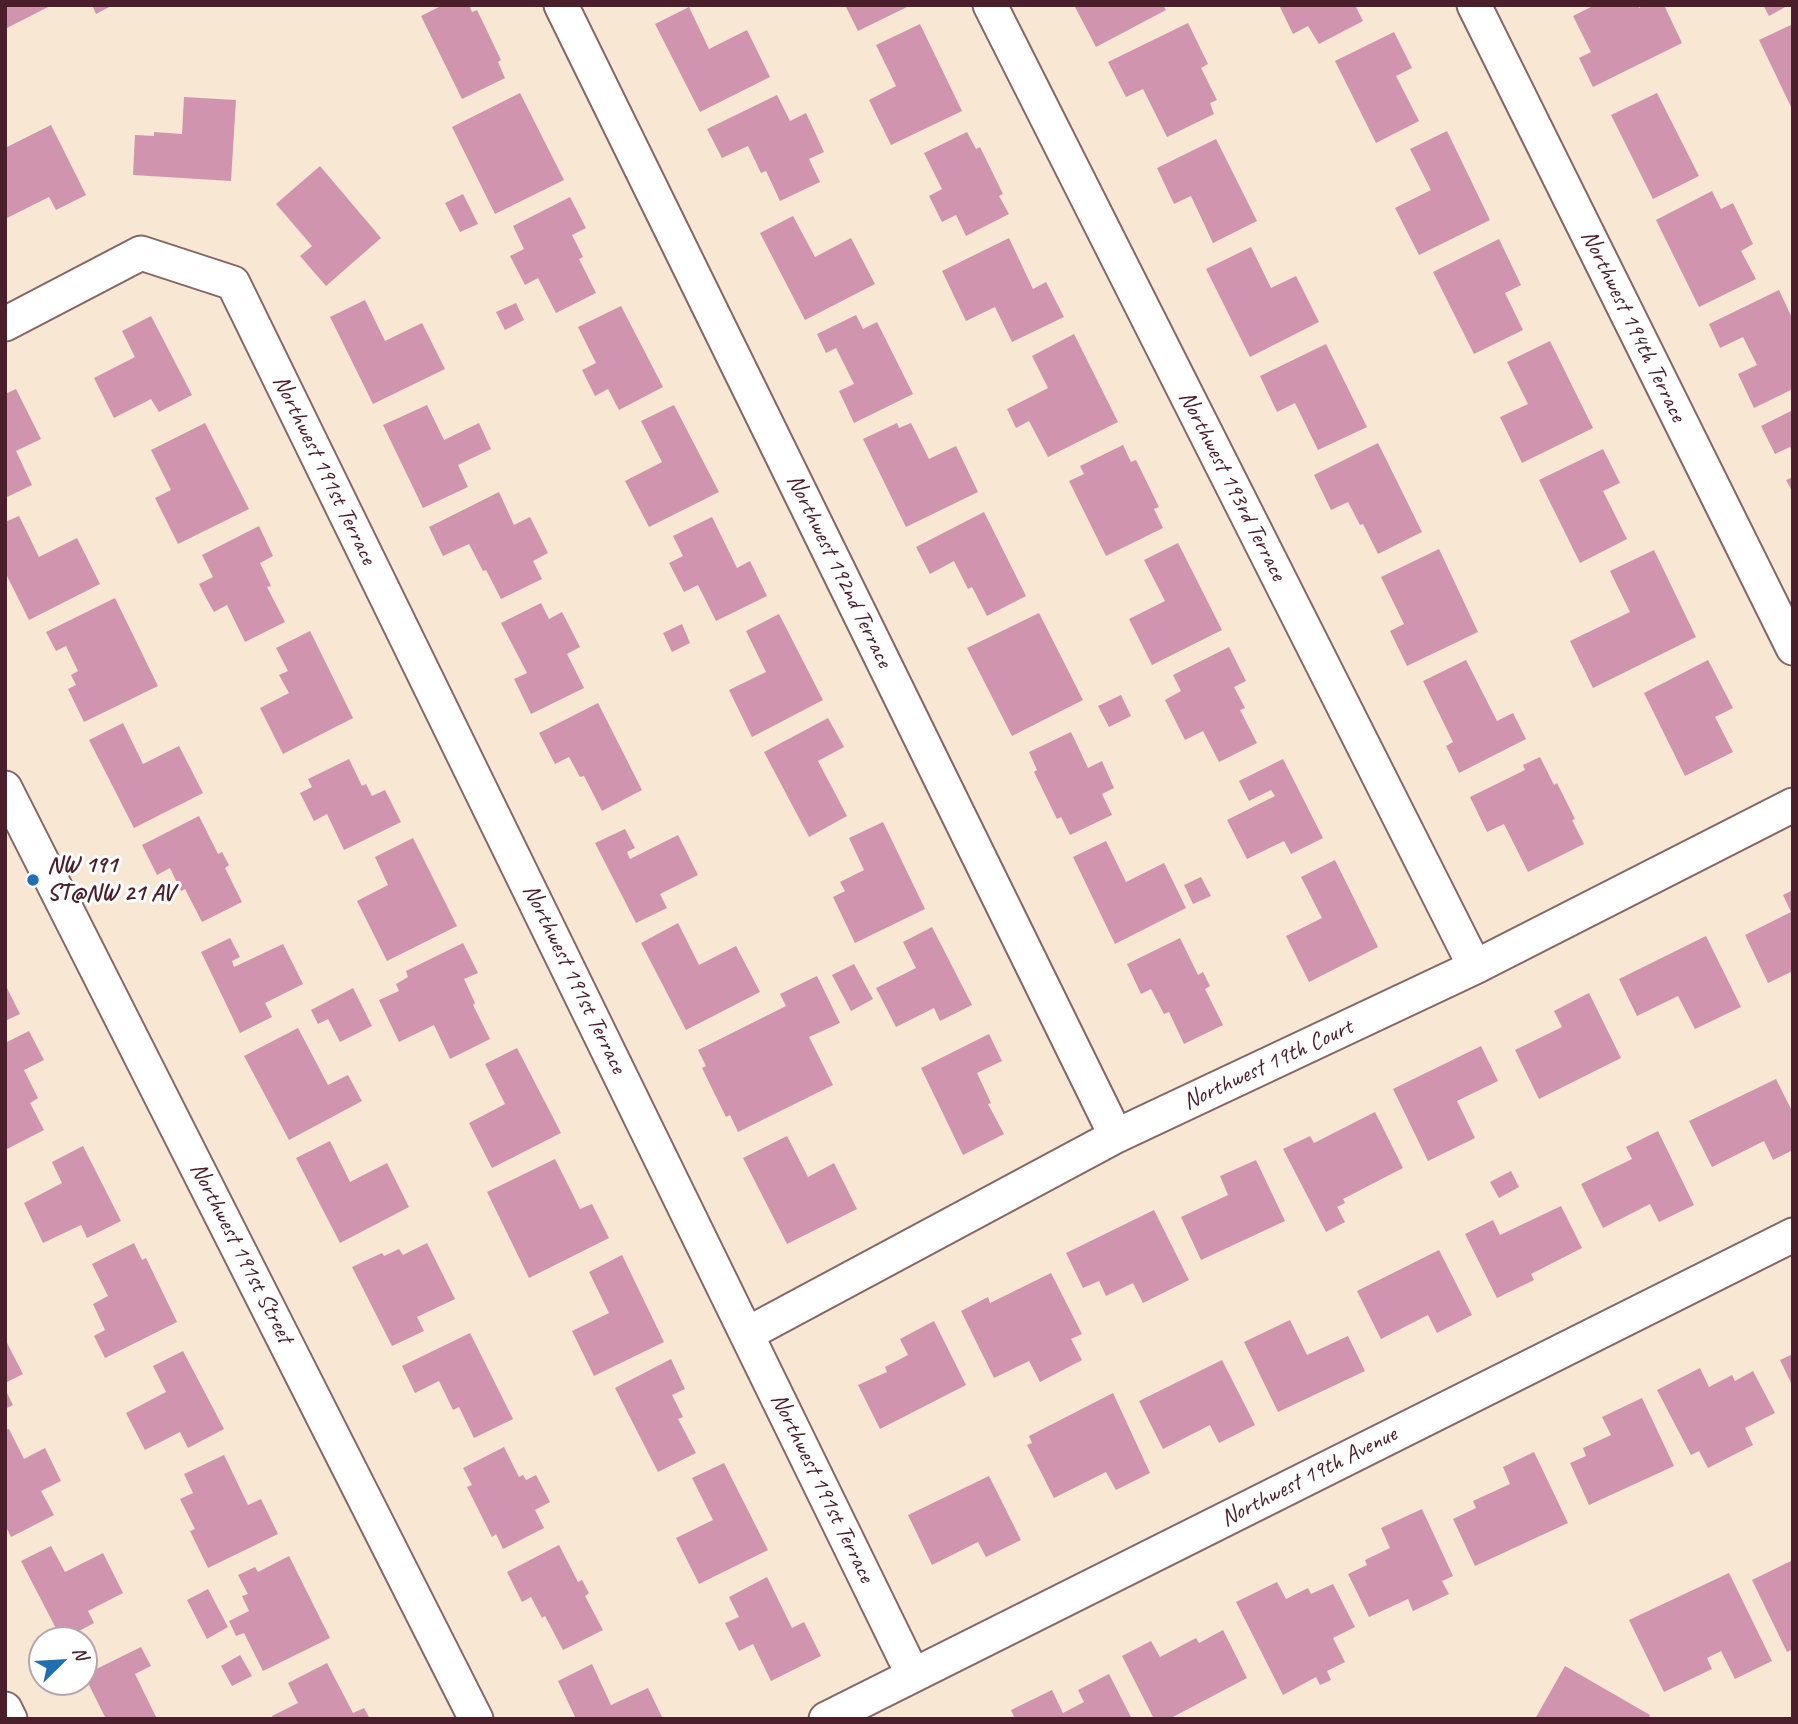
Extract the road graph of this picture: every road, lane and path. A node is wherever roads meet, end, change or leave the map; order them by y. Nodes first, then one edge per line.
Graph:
1 (561, 5) edge
2 (990, 5) edge
3 (1474, 5) edge
4 (5, 324) edge
5 (1793, 648) edge
6 (5, 788) edge
7 (1793, 805) edge
8 (1475, 968) junction
9 (1116, 1136) junction
10 (1793, 1235) edge
11 (747, 1334) junction
12 (913, 1675) junction
13 (5, 1709) edge
14 (10, 1719) edge
15 (476, 1719) edge
16 (826, 1719) edge

1 - 9 street, Northwest 192nd Terrace
2 - 8 street, Northwest 193rd Terrace
3 - 5 street, Northwest 194th Terrace
4 - 11 street, Northwest 191st Terrace
6 - 15 street, Northwest 191st Street
7 - 8 street, Northwest 19th Court
8 - 9 street, Northwest 19th Court
9 - 11 street, Northwest 19th Court
10 - 12 street, Northwest 19th Avenue
11 - 12 street, Northwest 191st Terrace
12 - 16 street, Northwest 19th Avenue
13 - 14 street

